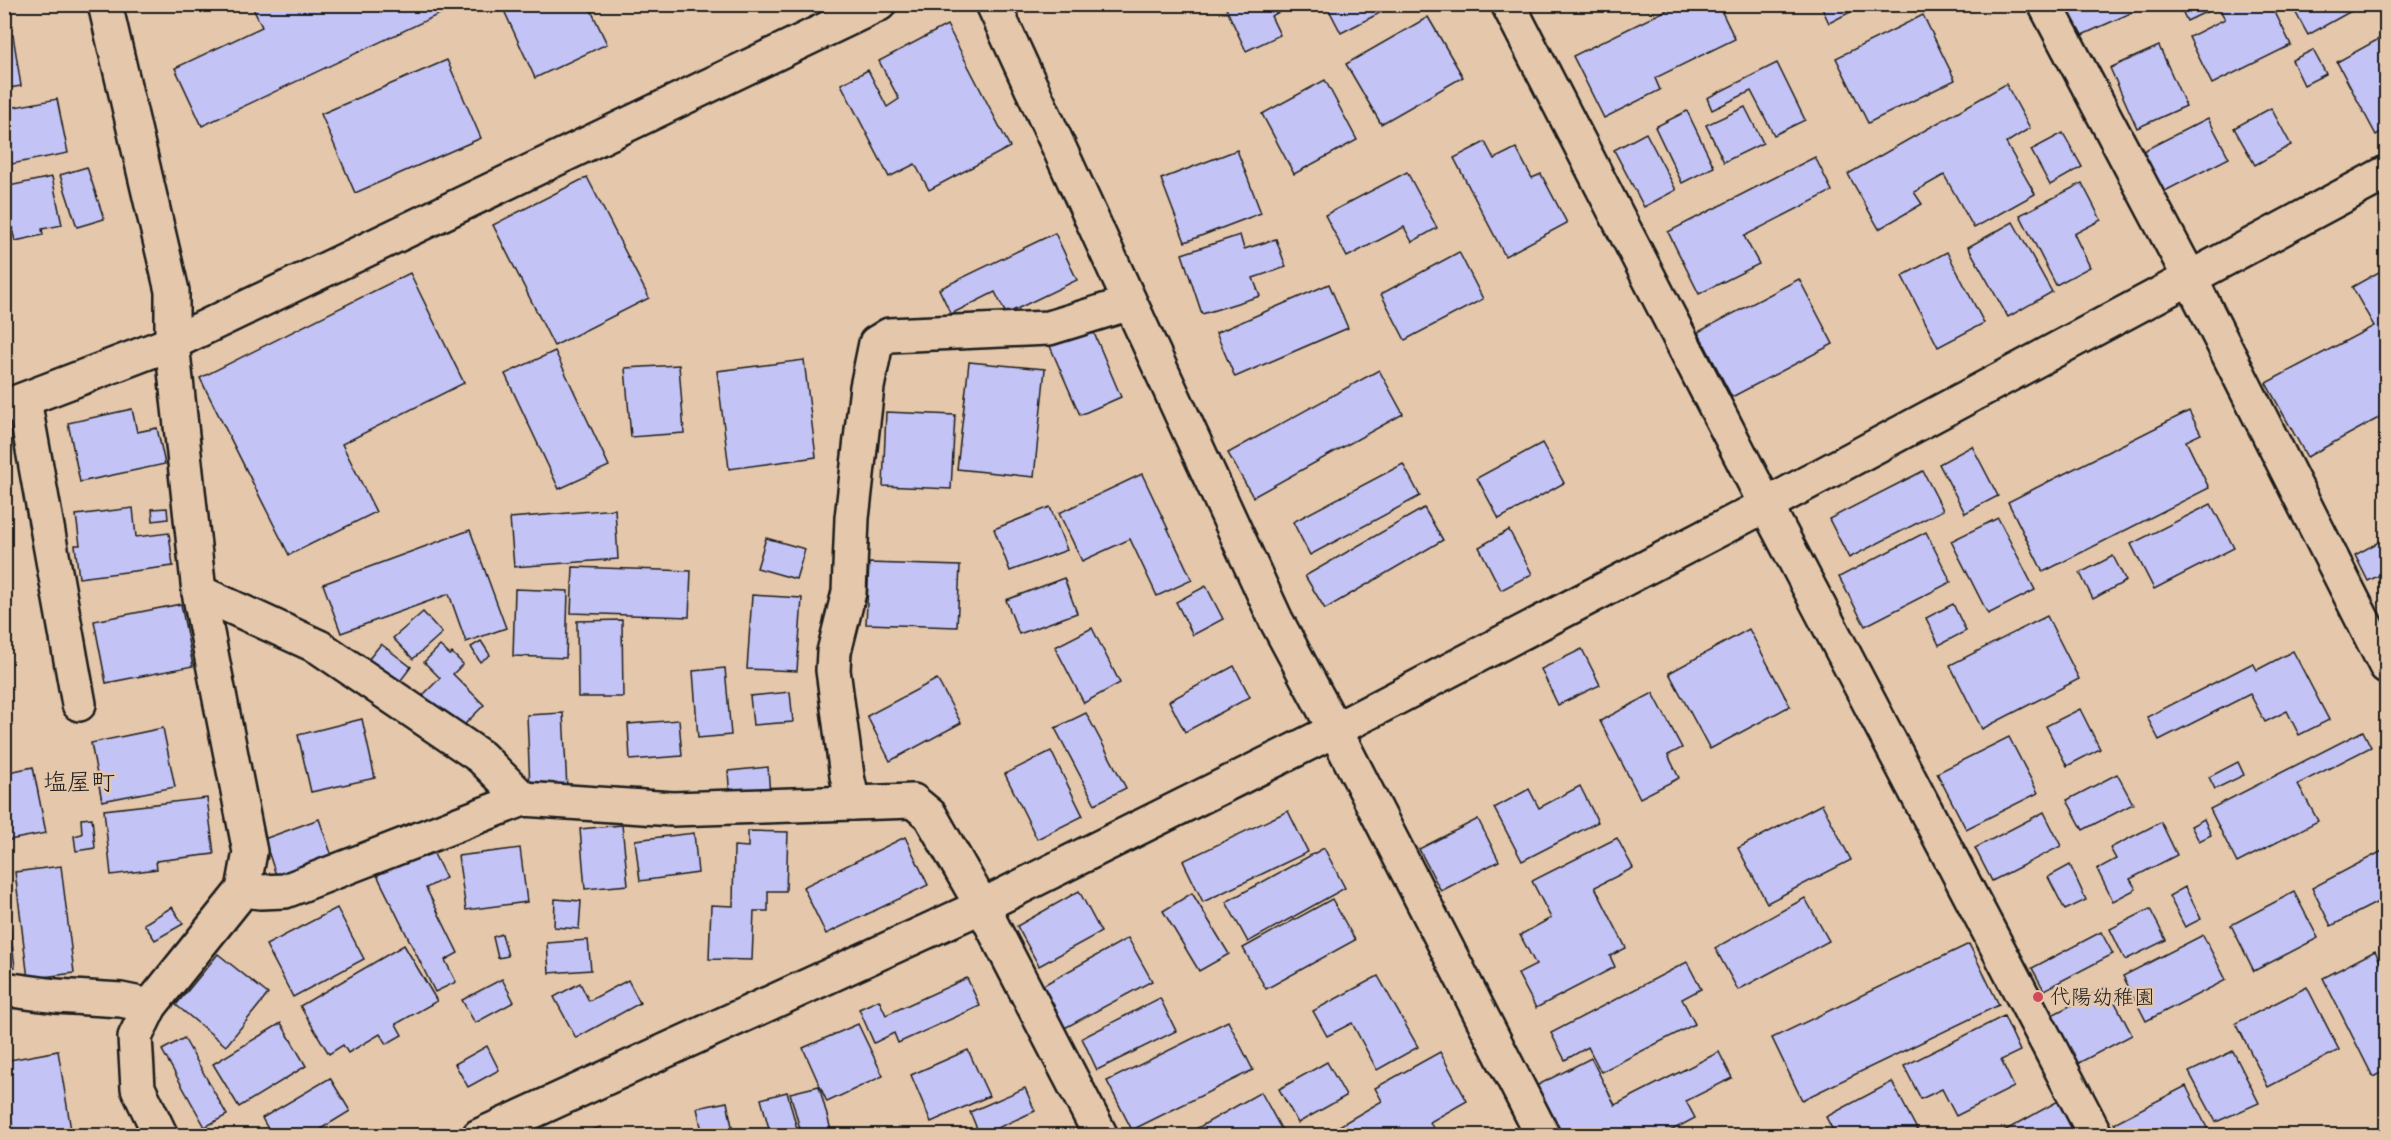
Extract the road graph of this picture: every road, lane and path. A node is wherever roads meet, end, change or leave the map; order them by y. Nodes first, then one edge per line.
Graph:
1 (105, 4) edge
2 (879, 4) edge
3 (993, 4) edge
4 (1508, 4) edge
5 (2045, 4) edge
6 (2386, 173) edge
7 (2190, 278) junction
8 (1130, 303) junction
9 (172, 343) junction
10 (14, 403) edge
11 (1766, 505) junction
12 (199, 592) junction
13 (2386, 666) edge
14 (79, 704) dead end
15 (1335, 730) junction
16 (523, 799) junction
17 (853, 802) junction
18 (243, 890) junction
19 (982, 906) junction
20 (4, 988) edge
21 (150, 1006) junction
22 (161, 1136) edge
23 (479, 1136) edge
24 (1101, 1136) edge
25 (1543, 1136) edge
26 (2096, 1136) edge

1 - 9 street
2 - 9 street
3 - 8 street
4 - 11 street
5 - 7 street
6 - 7 street
7 - 11 street
7 - 13 street
8 - 15 street
8 - 17 street
9 - 10 street
9 - 12 street
10 - 14 street
11 - 15 street
11 - 26 street
12 - 16 street
12 - 18 street
15 - 19 street
15 - 25 street
16 - 17 street
16 - 18 street
17 - 19 street
18 - 21 street
19 - 23 street
19 - 24 street
20 - 21 street
21 - 22 street

